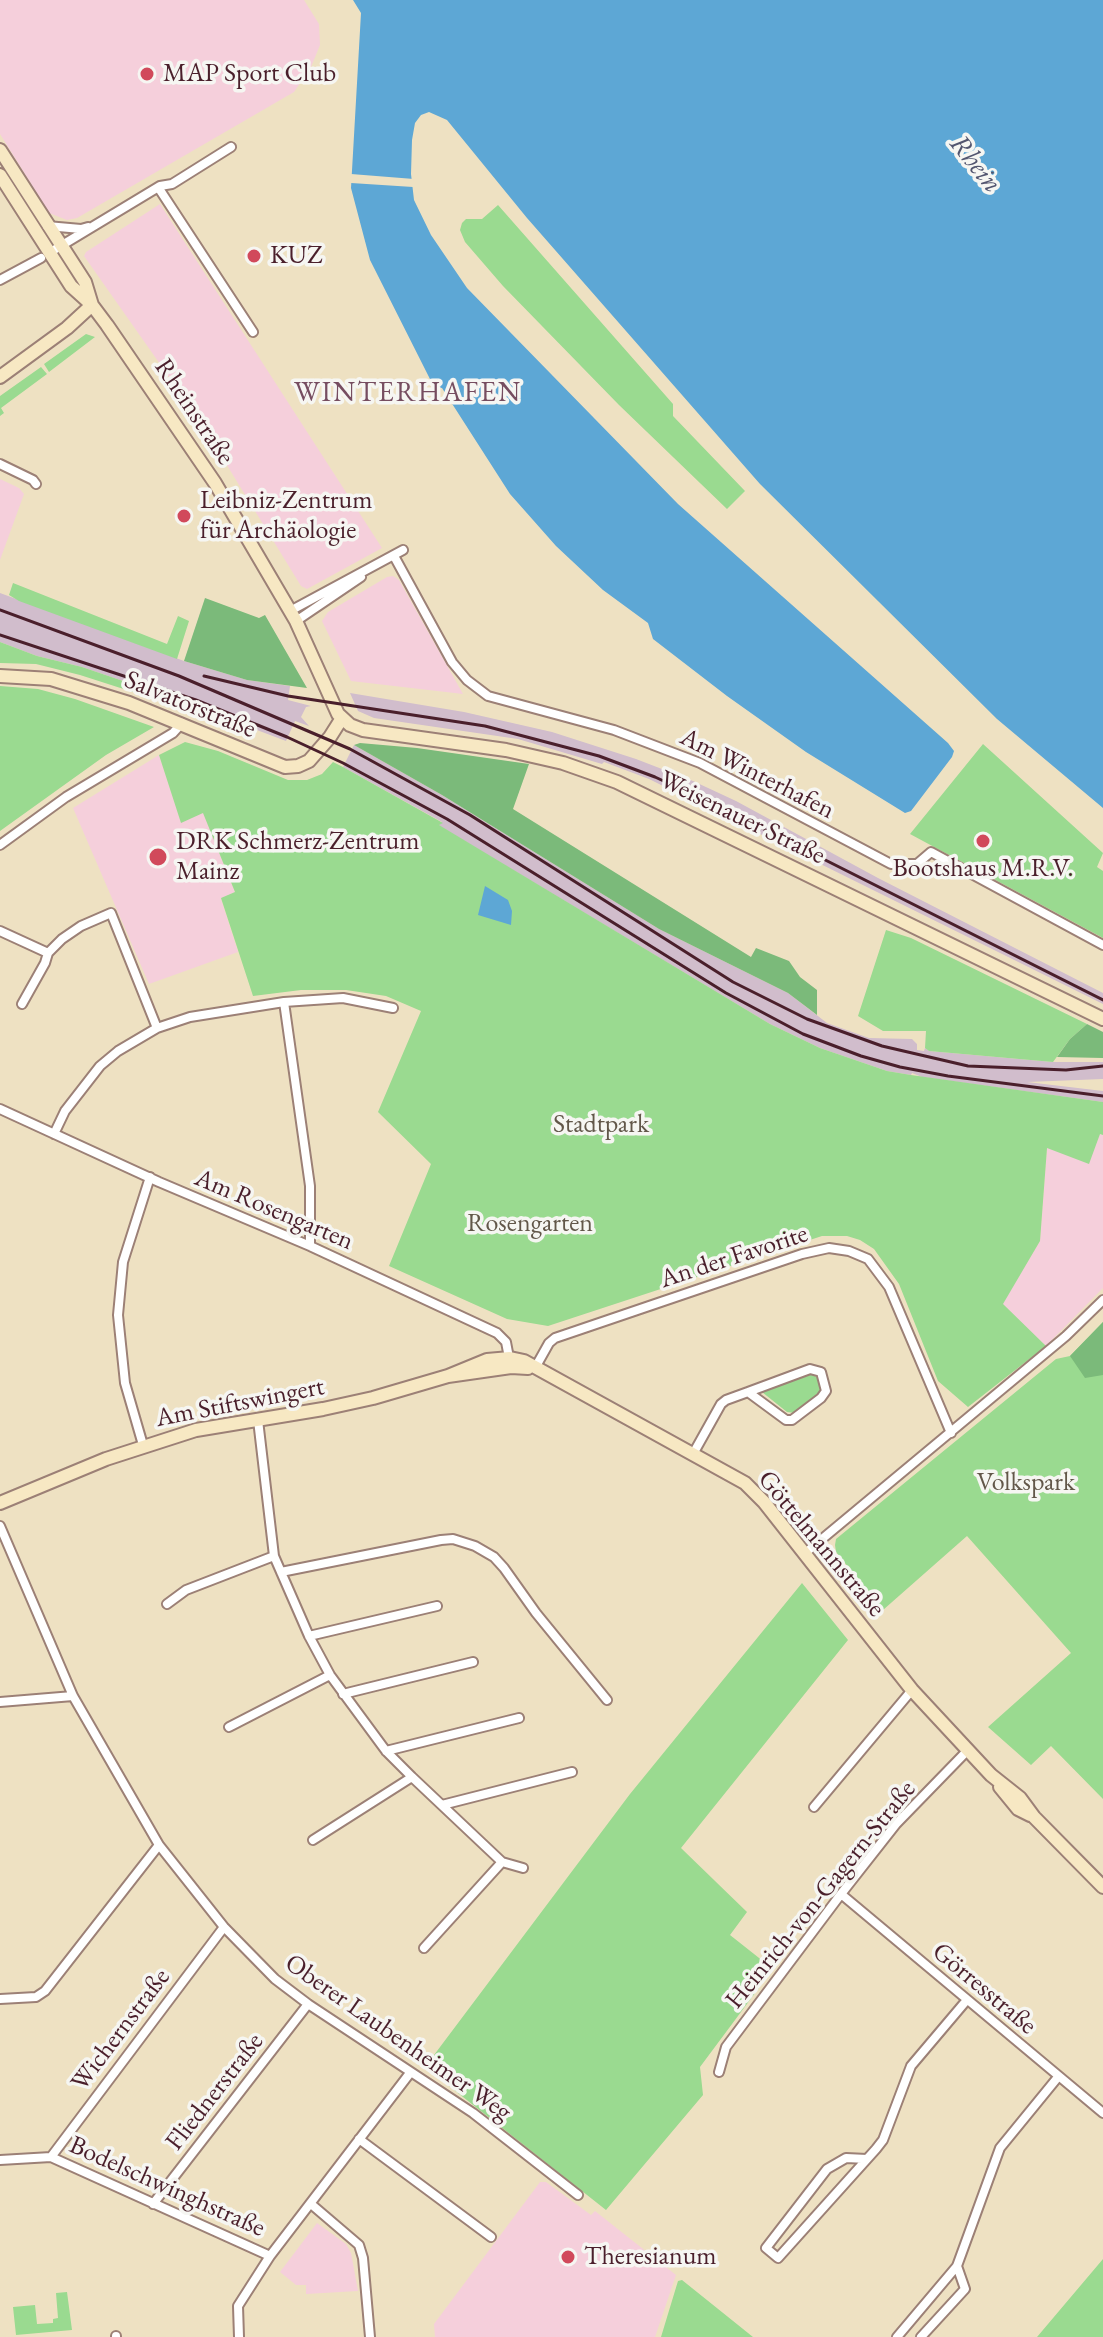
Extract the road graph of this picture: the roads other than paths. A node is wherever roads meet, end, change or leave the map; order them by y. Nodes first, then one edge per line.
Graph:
1 (231, 147) dead end
2 (0, 150) edge
3 (2, 181) edge
4 (158, 187) junction
5 (46, 225) junction
6 (97, 225) junction
7 (50, 253) junction
8 (2, 276) edge
9 (92, 305) junction
10 (253, 332) dead end
11 (0, 377) edge
12 (0, 464) edge
13 (36, 484) dead end
14 (403, 550) dead end
15 (394, 556) junction
16 (293, 616) junction
17 (0, 676) edge
18 (342, 718) junction
19 (182, 723) junction
20 (0, 845) edge
21 (0, 931) edge
22 (1103, 945) edge
23 (48, 953) junction
24 (284, 1002) junction
25 (22, 1004) dead end
26 (393, 1008) dead end
27 (1103, 1019) edge
28 (157, 1028) junction
29 (0, 1109) edge
30 (54, 1134) junction
31 (150, 1177) junction
32 (310, 1246) junction
33 (1103, 1300) edge
34 (510, 1362) junction
35 (535, 1368) junction
36 (748, 1392) junction
37 (258, 1420) junction
38 (951, 1433) junction
39 (143, 1445) junction
40 (693, 1454) junction
41 (0, 1503) edge
42 (0, 1526) edge
43 (804, 1554) junction
44 (274, 1556) junction
45 (281, 1572) junction
46 (167, 1604) dead end
47 (437, 1606) dead end
48 (309, 1636) junction
49 (473, 1662) dead end
50 (330, 1675) junction
51 (912, 1690) junction
52 (343, 1694) junction
53 (73, 1696) junction
54 (607, 1700) dead end
55 (0, 1702) edge
56 (519, 1718) dead end
57 (229, 1727) dead end
58 (386, 1751) junction
59 (967, 1751) junction
60 (572, 1772) dead end
61 (412, 1777) junction
62 (442, 1805) junction
63 (814, 1807) dead end
64 (313, 1840) dead end
65 (159, 1845) junction
66 (502, 1862) junction
67 (523, 1868) dead end
68 (1103, 1887) edge
69 (841, 1894) junction
70 (224, 1927) junction
71 (424, 1948) dead end
72 (0, 1999) edge
73 (966, 2001) junction
74 (308, 2004) junction
75 (719, 2072) dead end
76 (410, 2073) junction
77 (1058, 2077) junction
78 (1103, 2113) edge
79 (359, 2139) junction
80 (51, 2157) junction
81 (867, 2159) junction
82 (0, 2160) edge
83 (578, 2195) dead end
84 (153, 2204) junction
85 (311, 2204) junction
86 (491, 2237) dead end
87 (270, 2256) junction
88 (957, 2266) junction
89 (239, 2337) edge
90 (370, 2337) edge
91 (897, 2337) edge
92 (921, 2337) edge

1 - 4 street
2 - 5 street, Rheinstraße
3 - 7 street, Rheinstraße
4 - 6 street
4 - 10 street
5 - 6 street
5 - 7 street, Rheinstraße
6 - 7 street
7 - 8 street
7 - 9 street, Rheinstraße
9 - 11 street
9 - 16 street, Rheinstraße
12 - 13 street
14 - 15 street
15 - 16 street
15 - 22 street, Am Winterhafen
16 - 18 street, Rheinstraße
17 - 19 street, Salvatorstraße
18 - 19 street, Salvatorstraße
18 - 27 street, Weisenauer Straße
19 - 20 street
21 - 23 street
23 - 25 street
23 - 28 street
24 - 26 street
24 - 28 street
24 - 32 street
28 - 30 street
29 - 30 street, Am Rosengarten
30 - 31 street, Am Rosengarten
31 - 32 street, Am Rosengarten
31 - 39 street
32 - 34 street, Am Rosengarten
33 - 38 street
34 - 35 street, Göttelmannstraße
34 - 37 street, Am Stiftswingert
35 - 38 street, An der Favorite
35 - 40 street, Göttelmannstraße
36 - 36 street
36 - 40 street
37 - 39 street, Am Stiftswingert
37 - 44 street
38 - 43 street
39 - 41 street, Am Stiftswingert
40 - 43 street, Göttelmannstraße
42 - 53 street, Oberer Laubenheimer Weg
43 - 51 street, Göttelmannstraße
44 - 45 street
44 - 46 street
45 - 48 street
45 - 54 street
47 - 48 street
48 - 50 street
49 - 52 street
50 - 52 street
50 - 57 street
51 - 59 street, Göttelmannstraße
51 - 63 street
52 - 58 street
53 - 55 street
53 - 65 street, Oberer Laubenheimer Weg
56 - 58 street
58 - 61 street
59 - 68 street, Göttelmannstraße
59 - 69 street, Heinrich-von-Gagern-Straße
60 - 62 street
61 - 62 street
61 - 64 street
62 - 66 street
65 - 70 street, Oberer Laubenheimer Weg
65 - 72 street
66 - 67 street
66 - 71 street
69 - 73 street, Görresstraße
69 - 75 street, Heinrich-von-Gagern-Straße
70 - 74 street, Oberer Laubenheimer Weg
70 - 80 street, Wichernstraße
73 - 77 street, Görresstraße
73 - 81 street
74 - 76 street, Oberer Laubenheimer Weg
74 - 84 street, Fliednerstraße
76 - 79 street
76 - 83 street, Oberer Laubenheimer Weg
77 - 78 street, Görresstraße
77 - 88 street
79 - 85 street
79 - 86 street
80 - 82 street, Bodelschwinghstraße
80 - 84 street, Bodelschwinghstraße
81 - 81 street
84 - 87 street, Bodelschwinghstraße
85 - 87 street
85 - 90 street
87 - 89 street
88 - 91 street
88 - 92 street

